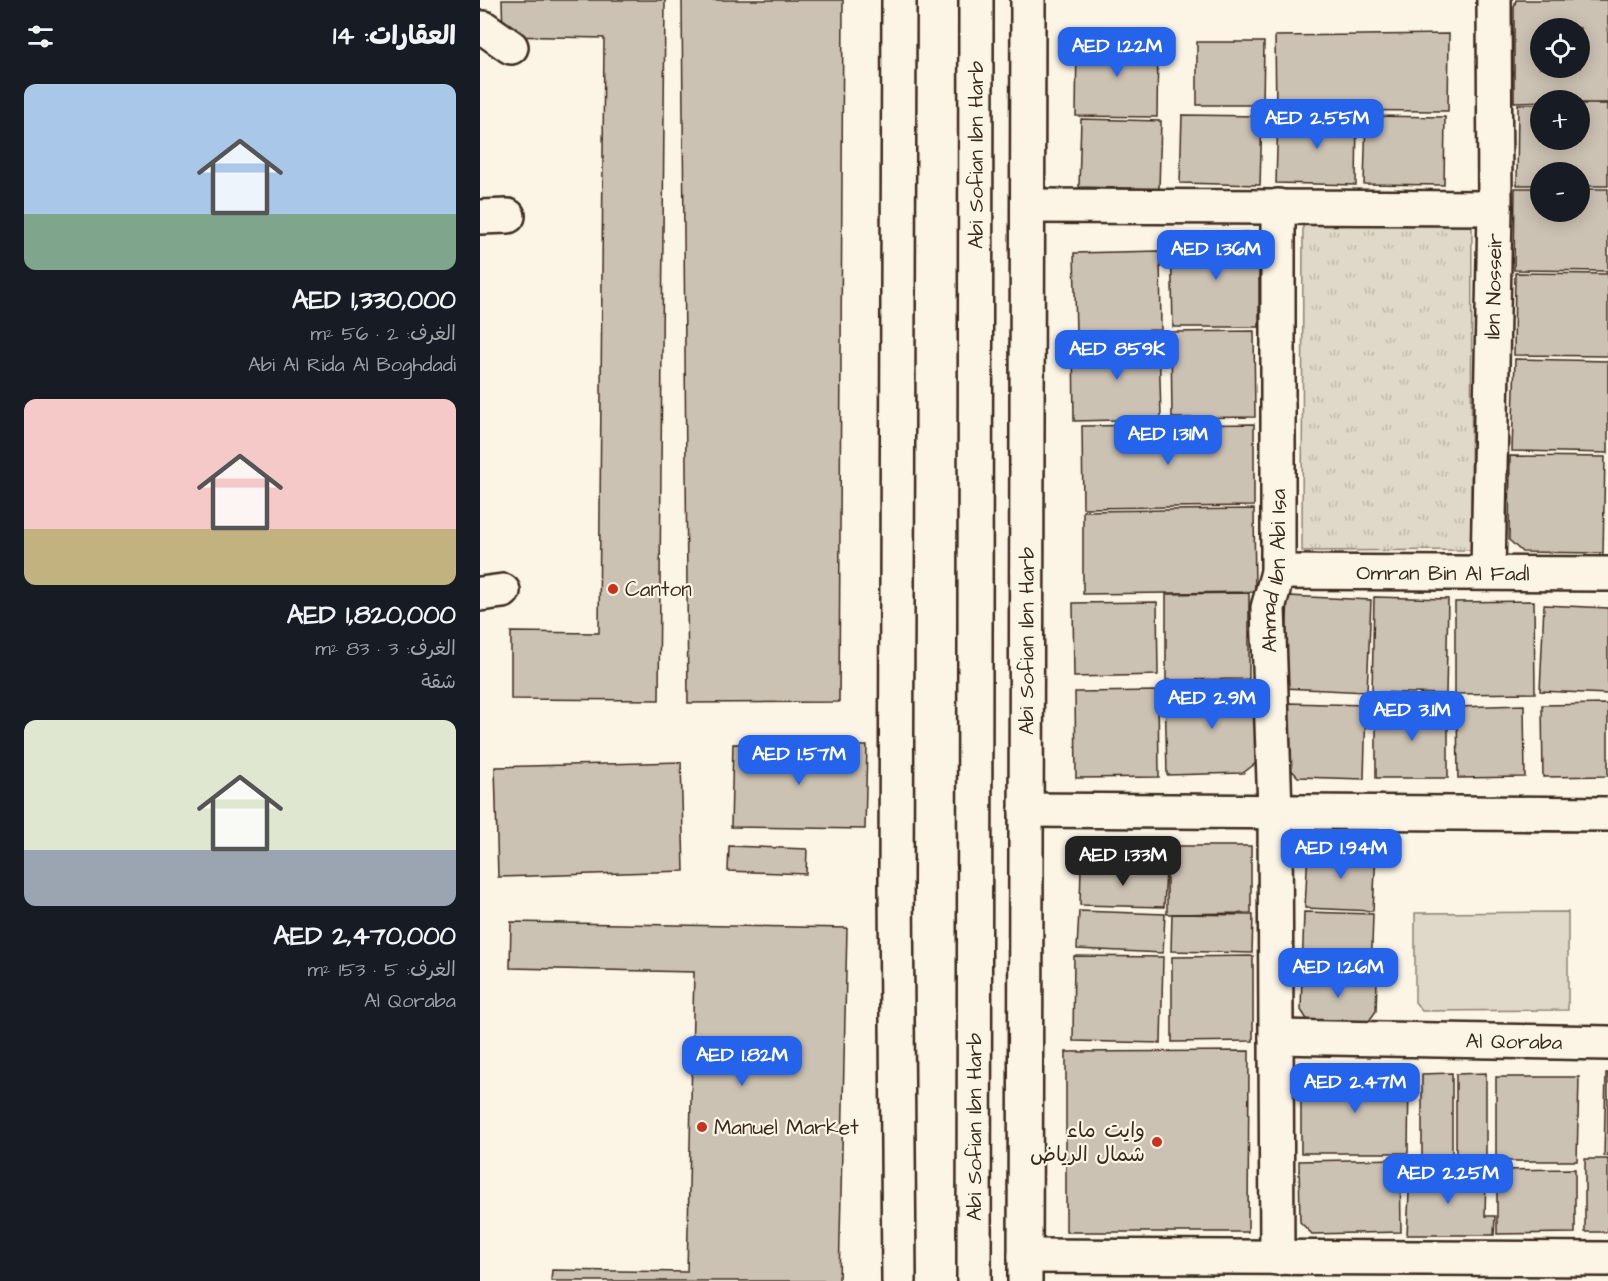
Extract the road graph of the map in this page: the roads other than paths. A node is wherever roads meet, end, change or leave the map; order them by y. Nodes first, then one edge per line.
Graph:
1 (899, 0) edge
2 (976, 0) edge
3 (1028, 0) edge
4 (1494, 0) edge
5 (480, 28) edge
6 (511, 47) dead end
7 (1028, 206) junction
8 (1278, 207) junction
9 (1495, 208) junction
10 (1278, 572) junction
11 (1488, 572) junction
12 (1608, 574) edge
13 (1026, 652) junction
14 (973, 653) junction
15 (1026, 810) junction
16 (1275, 810) junction
17 (1608, 814) edge
18 (1276, 1037) junction
19 (1608, 1043) edge
20 (1277, 1258) junction
21 (1608, 1259) edge
22 (1025, 1269) edge
23 (1529, 1269) edge
24 (898, 1281) edge
25 (974, 1281) edge

1 - 24 street
2 - 14 street, Abi Sofian Ibn Harb
3 - 7 street, Abi Sofian Ibn Harb
4 - 9 street, Ibn Nosseir
5 - 6 street
7 - 8 street
7 - 13 street, Abi Sofian Ibn Harb
8 - 9 street
8 - 10 street, Ahmad Ibn Abi Isa
9 - 11 street, Ibn Nosseir
10 - 11 street, Omran Bin Al Fadl
10 - 16 street, Ahmad Ibn Abi Isa
11 - 12 street, Omran Bin Al Fadl
13 - 14 street
13 - 15 street, Abi Sofian Ibn Harb
14 - 25 street, Abi Sofian Ibn Harb
15 - 16 street
15 - 22 street, Abi Sofian Ibn Harb
16 - 17 street
16 - 18 street, Ahmad Ibn Abi Isa
18 - 19 street, Al Qoraba
18 - 20 street, Ahmad Ibn Abi Isa
20 - 22 street
20 - 23 street
21 - 23 street

